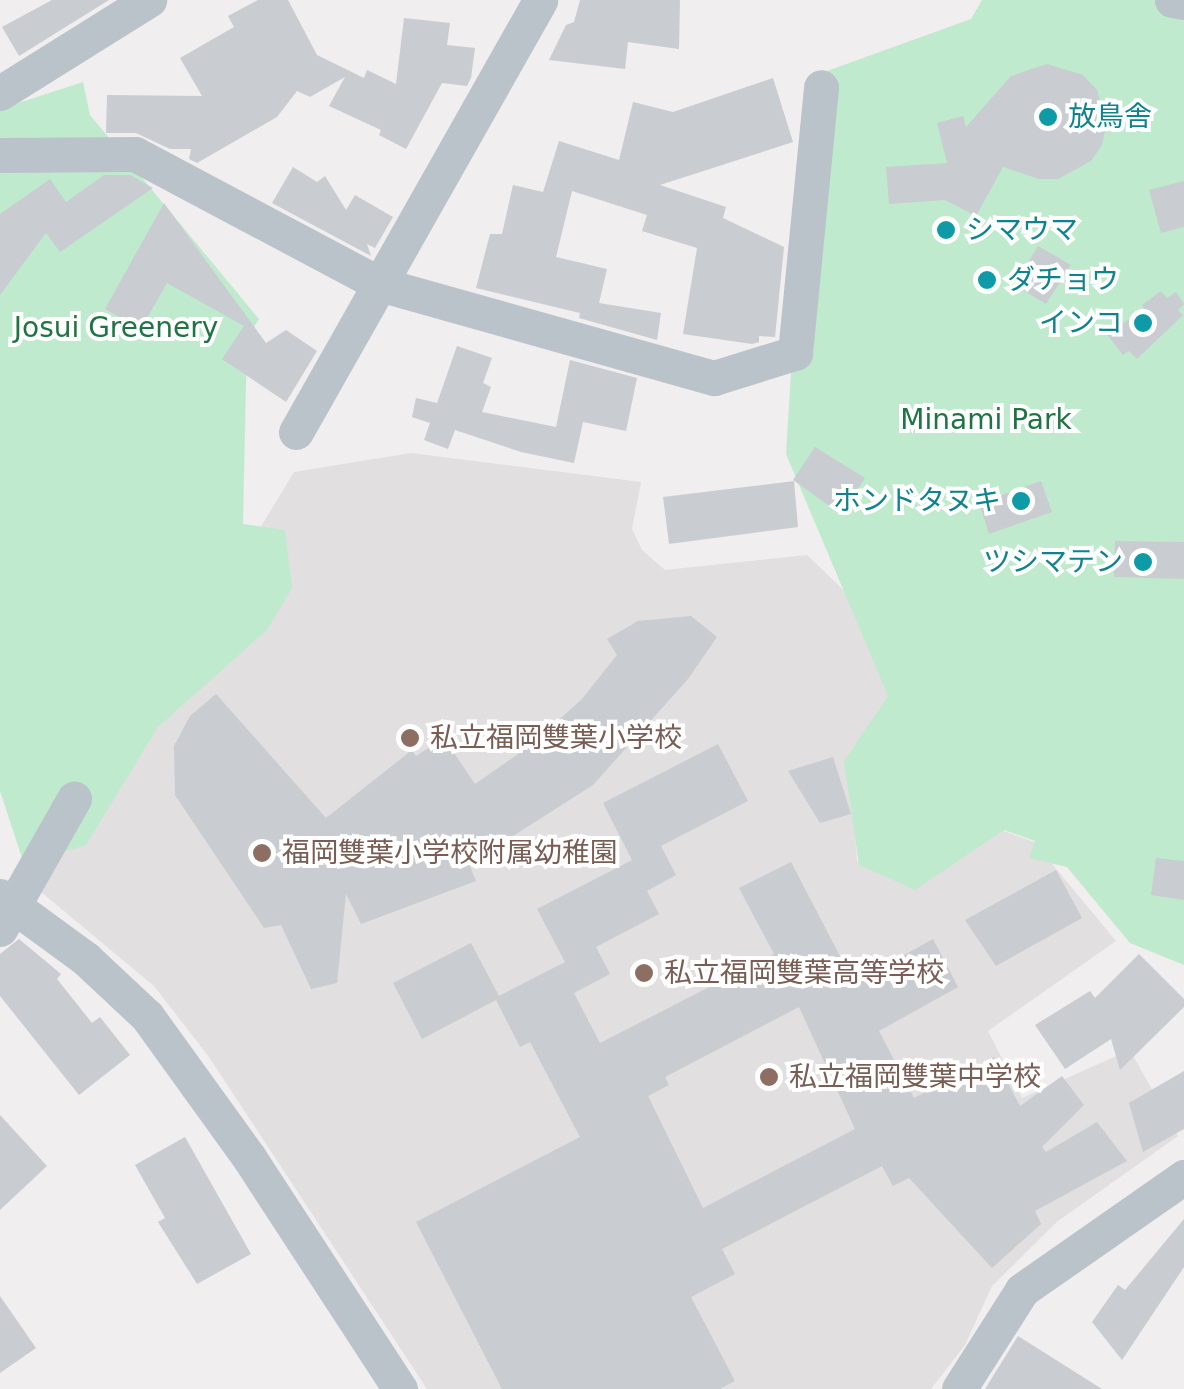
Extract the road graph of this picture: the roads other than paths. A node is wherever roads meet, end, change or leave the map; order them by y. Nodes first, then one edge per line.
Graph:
1 (149, 0) edge
2 (540, 0) edge
3 (1172, 0) edge
4 (1184, 2) edge
5 (821, 87) dead end
6 (0, 93) edge
7 (0, 154) edge
8 (379, 284) junction
9 (296, 432) dead end
10 (74, 798) dead end
11 (4, 911) edge
12 (1184, 1176) edge
13 (400, 1389) edge
14 (959, 1389) edge

1 - 6 street
2 - 8 street
3 - 4 street
5 - 8 street
7 - 8 street
8 - 9 street
10 - 11 street
11 - 13 street
12 - 14 street

